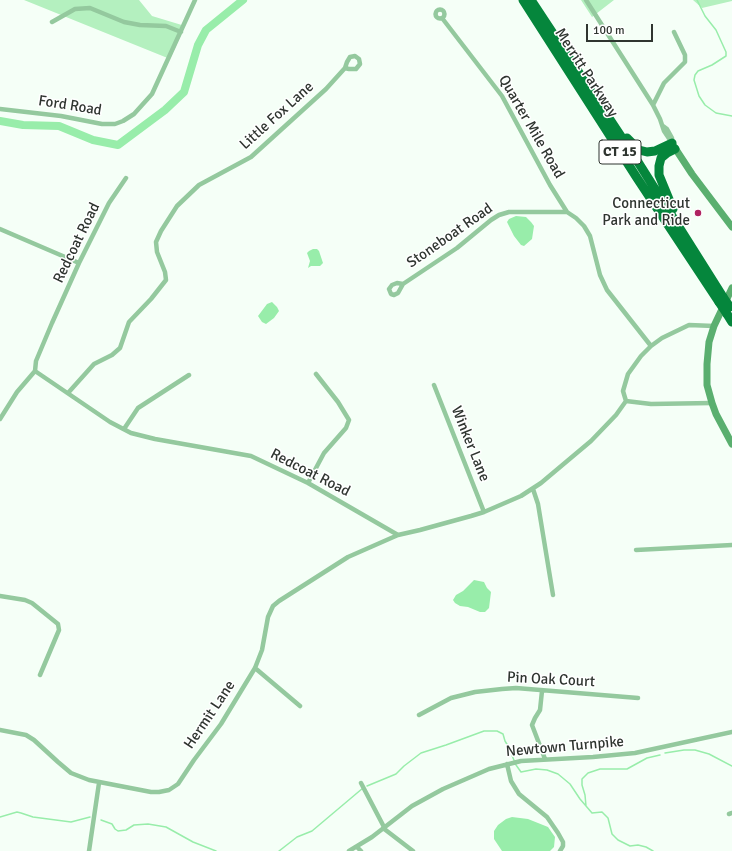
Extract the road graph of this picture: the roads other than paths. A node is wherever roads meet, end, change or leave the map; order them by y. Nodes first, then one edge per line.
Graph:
1 (196, 0) edge
2 (523, 0) edge
3 (531, 0) edge
4 (586, 0) edge
5 (442, 18) dead end
6 (52, 22) dead end
7 (181, 32) junction
8 (674, 32) dead end
9 (576, 67) junction
10 (345, 68) dead end
11 (653, 105) junction
12 (0, 109) edge
13 (674, 146) junction
14 (126, 178) dead end
15 (567, 212) junction
16 (732, 227) edge
17 (0, 229) edge
18 (694, 250) junction
19 (79, 263) junction
20 (403, 284) dead end
21 (732, 288) edge
22 (721, 299) junction
23 (730, 310) edge
24 (732, 322) edge
25 (714, 326) junction
26 (651, 346) junction
27 (35, 371) junction
28 (316, 374) dead end
29 (189, 376) dead end
30 (434, 385) dead end
31 (68, 393) junction
32 (626, 401) junction
33 (712, 403) junction
34 (0, 419) edge
35 (124, 429) junction
36 (732, 444) edge
37 (308, 483) junction
38 (533, 489) junction
39 (484, 512) junction
40 (398, 535) junction
41 (732, 545) edge
42 (636, 550) dead end
43 (553, 595) dead end
44 (0, 596) edge
45 (255, 668) junction
46 (40, 675) dead end
47 (542, 691) junction
48 (638, 698) dead end
49 (300, 706) dead end
50 (419, 715) dead end
51 (0, 730) edge
52 (732, 732) edge
53 (545, 759) junction
54 (507, 764) junction
55 (99, 783) junction
56 (362, 783) dead end
57 (383, 828) junction
58 (357, 847) junction
59 (89, 851) edge
60 (349, 851) edge
61 (362, 851) edge
62 (412, 851) edge
63 (560, 851) edge

1 - 7 street, Ford Road
2 - 22 highway, Merritt Parkway / CT 15
3 - 9 highway, Merritt Parkway / CT 15
4 - 11 street
5 - 15 street, Quarter Mile Road
6 - 7 street
7 - 12 street, Ford Road
8 - 11 street
9 - 13 highway
9 - 18 highway, Merritt Parkway / CT 15
10 - 31 street, Little Fox Lane
11 - 13 street
13 - 16 main road
13 - 18 highway
14 - 19 street, Redcoat Road
15 - 20 street, Stoneboat Road
15 - 26 street
17 - 19 street
18 - 22 highway, Merritt Parkway / CT 15
19 - 27 street, Redcoat Road
21 - 25 main road
22 - 23 highway, Merritt Parkway / CT 15, bridge
23 - 24 highway, Merritt Parkway / CT 15
25 - 26 street
25 - 33 main road
26 - 32 street
27 - 31 street, Redcoat Road
27 - 34 street
28 - 37 street
29 - 35 street
30 - 39 street, Winker Lane
31 - 35 street, Redcoat Road
32 - 33 street
32 - 38 street
33 - 36 main road
35 - 37 street, Redcoat Road
37 - 40 street, Redcoat Road
38 - 39 street
38 - 43 street
39 - 40 street
40 - 45 street, Hermit Lane
41 - 42 street
44 - 46 street
45 - 49 street
45 - 55 street, Hermit Lane
47 - 48 street, Pin Oak Court
47 - 50 street, Pin Oak Court
47 - 53 street
51 - 55 street, Hermit Lane
52 - 53 street, Newtown Turnpike
53 - 54 street, Newtown Turnpike
54 - 57 street, Newtown Turnpike
54 - 63 street
55 - 59 street
56 - 57 street
57 - 58 street, Newtown Turnpike
57 - 62 street
58 - 60 street, Newtown Turnpike
58 - 61 street

